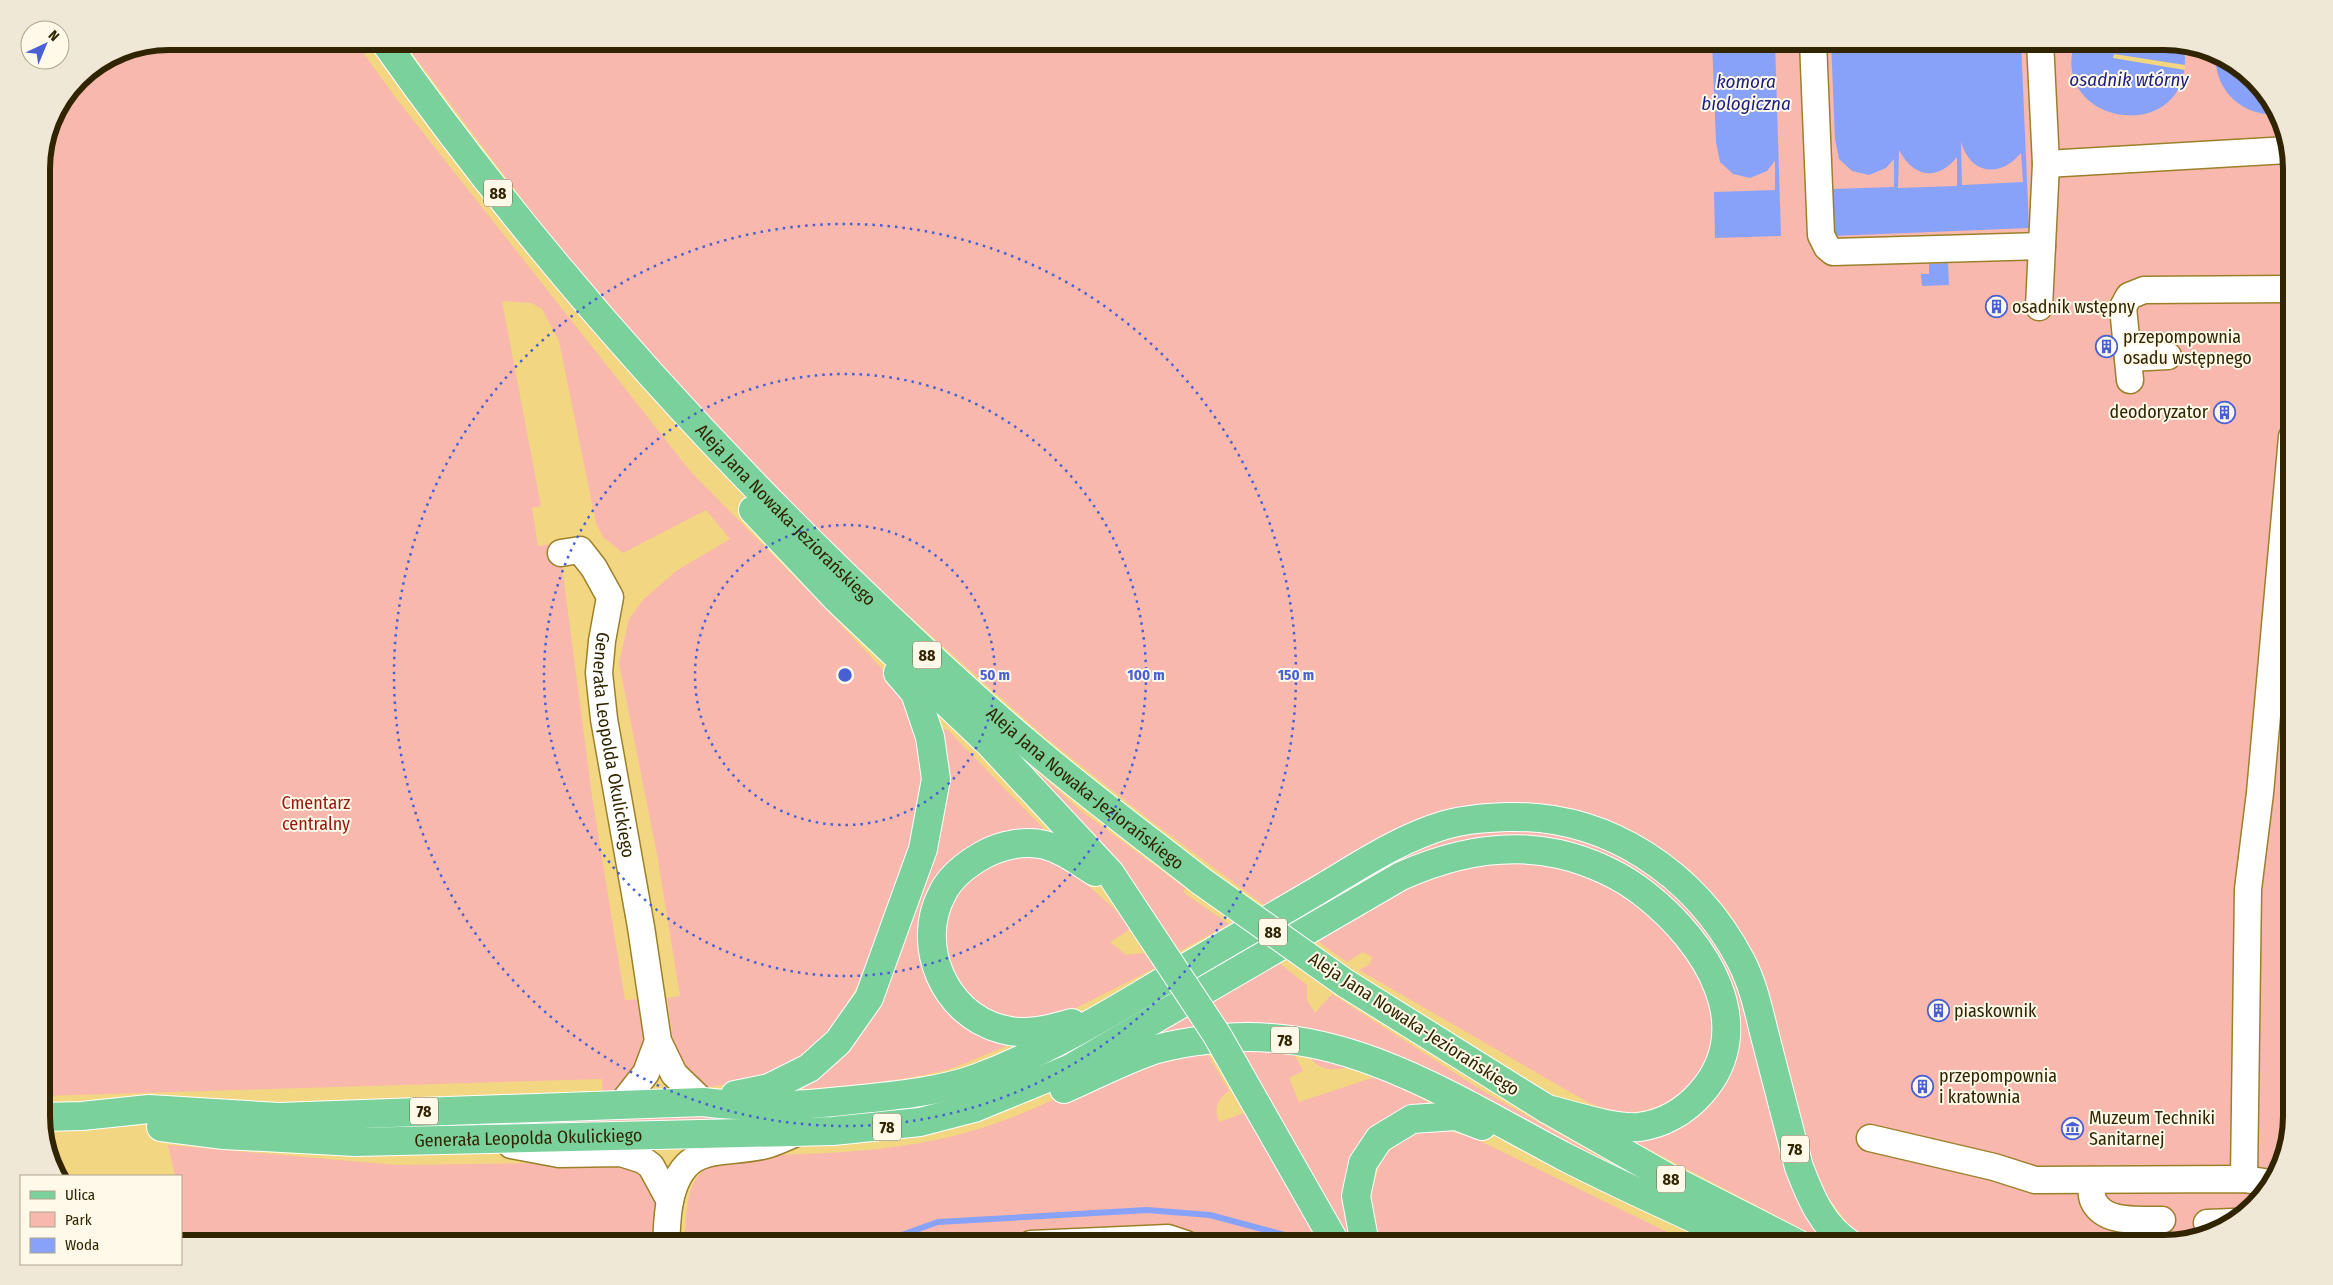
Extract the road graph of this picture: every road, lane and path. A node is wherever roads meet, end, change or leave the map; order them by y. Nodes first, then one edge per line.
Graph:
1 (390, 50) edge
2 (1813, 50) edge
3 (2040, 50) edge
4 (2282, 150) edge
5 (2046, 164) junction
6 (2042, 246) junction
7 (2283, 289) edge
8 (2039, 307) dead end
9 (2168, 356) dead end
10 (676, 404) junction
11 (2283, 539) edge
12 (561, 553) dead end
13 (834, 597) junction
14 (1143, 923) junction
15 (1166, 979) junction
16 (658, 1041) junction
17 (703, 1102) junction
18 (621, 1105) junction
19 (974, 1108) junction
20 (1547, 1109) junction
21 (82, 1116) junction
22 (50, 1117) edge
23 (799, 1132) junction
24 (1870, 1138) dead end
25 (486, 1140) junction
26 (1581, 1165) junction
27 (2244, 1179) junction
28 (2090, 1180) junction
29 (2263, 1182) edge
30 (670, 1201) junction
31 (2162, 1220) dead end
32 (2207, 1223) dead end
33 (2217, 1223) edge
34 (667, 1235) edge
35 (1331, 1235) edge
36 (1363, 1235) edge
37 (1731, 1235) edge
38 (1780, 1235) edge
39 (1840, 1235) edge

1 - 10 main road, Aleja Jana Nowaka-Jeziorańskiego / 88
2 - 6 lane
3 - 5 lane
4 - 5 lane
5 - 6 lane
6 - 8 lane
7 - 9 lane
10 - 13 main road
10 - 20 main road, Aleja Jana Nowaka-Jeziorańskiego / 88, bridge
11 - 27 lane
12 - 16 lane, Generała Leopolda Okulickiego
13 - 14 main road
13 - 17 main road
14 - 15 main road
14 - 35 main road, bridge
15 - 17 main road, 78
15 - 39 main road, 78
16 - 17 lane, Generała Leopolda Okulickiego
16 - 18 lane, Generała Leopolda Okulickiego
17 - 18 main road, Generała Leopolda Okulickiego / 78
18 - 21 main road, Generała Leopolda Okulickiego / 78
19 - 20 main road
19 - 23 main road, Generała Leopolda Okulickiego / 78
19 - 26 main road, 78
20 - 38 main road, Aleja Jana Nowaka-Jeziorańskiego / 88
21 - 22 main road, Generała Leopolda Okulickiego / 78
21 - 25 main road, Generała Leopolda Okulickiego / 78
23 - 25 main road, Generała Leopolda Okulickiego / 78
23 - 30 lane
24 - 28 lane
25 - 30 lane
26 - 36 main road
26 - 37 main road, 78
27 - 28 lane
27 - 29 lane
28 - 31 lane
30 - 34 lane
32 - 33 lane

